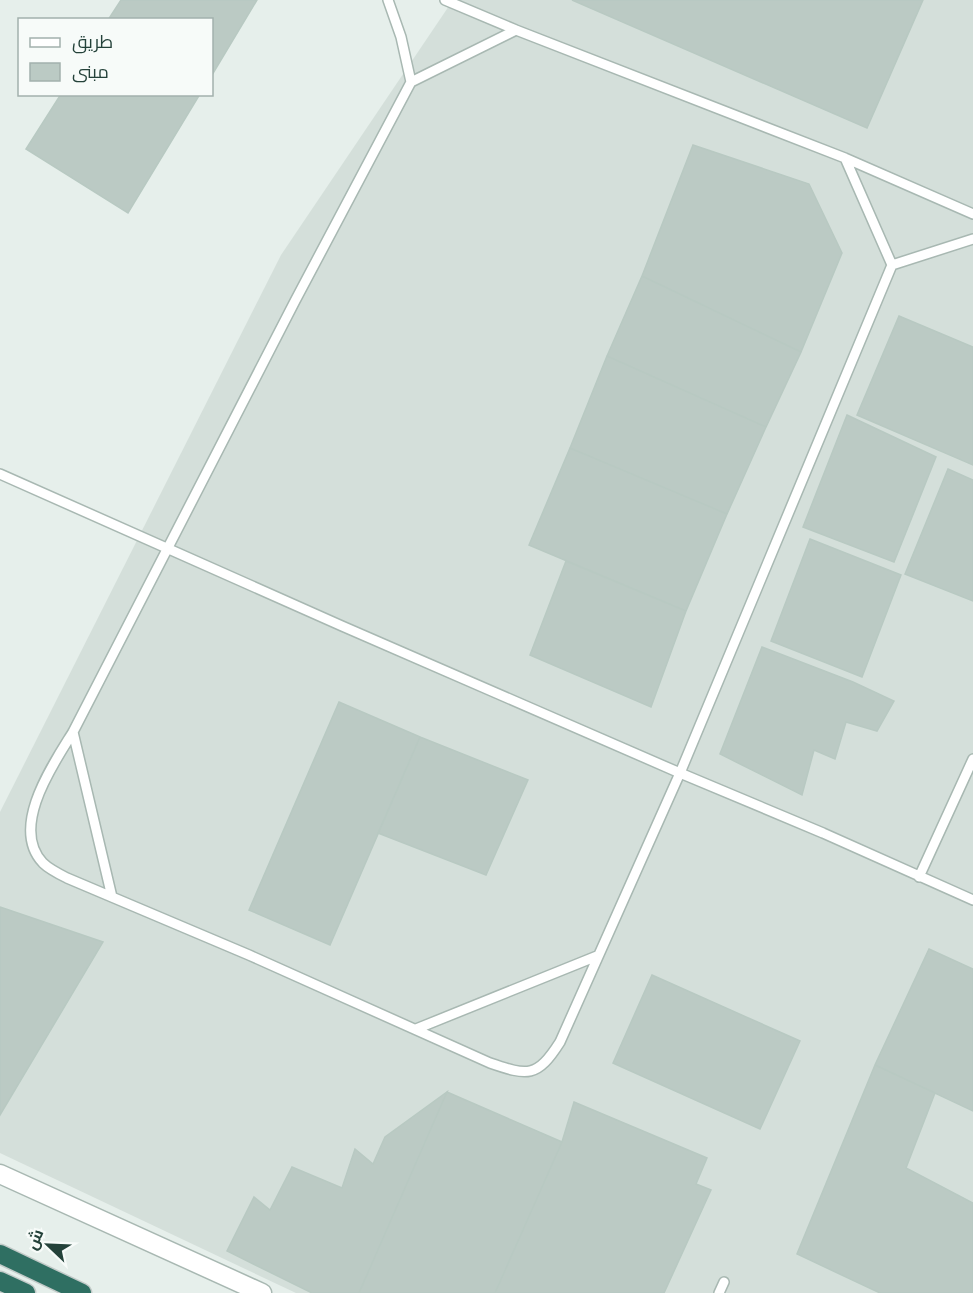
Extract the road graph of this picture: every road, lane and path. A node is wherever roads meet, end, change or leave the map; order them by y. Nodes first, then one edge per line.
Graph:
1 (388, 0) edge
2 (445, 0) edge
3 (516, 30) junction
4 (411, 82) junction
5 (845, 158) junction
6 (973, 214) edge
7 (973, 239) edge
8 (892, 265) junction
9 (0, 474) edge
10 (167, 547) junction
11 (73, 732) junction
12 (973, 759) edge
13 (680, 773) junction
14 (919, 877) junction
15 (112, 897) junction
16 (973, 900) edge
17 (597, 956) junction
18 (416, 1029) junction
19 (0, 1174) edge
20 (0, 1254) edge
21 (0, 1281) edge
22 (724, 1282) dead end
23 (26, 1293) edge
24 (82, 1293) edge
25 (262, 1293) edge
26 (719, 1293) edge

1 - 4 lane
2 - 3 lane
3 - 4 lane
3 - 5 lane
4 - 10 lane
5 - 6 lane
5 - 8 lane
7 - 8 lane
8 - 13 lane
9 - 10 lane
10 - 11 lane
10 - 13 lane
11 - 15 lane
11 - 15 lane
12 - 14 lane
13 - 14 lane
13 - 17 lane
14 - 16 lane
15 - 18 lane
17 - 18 lane
17 - 18 lane
19 - 25 street
20 - 24 highway
21 - 23 highway
22 - 26 lane

